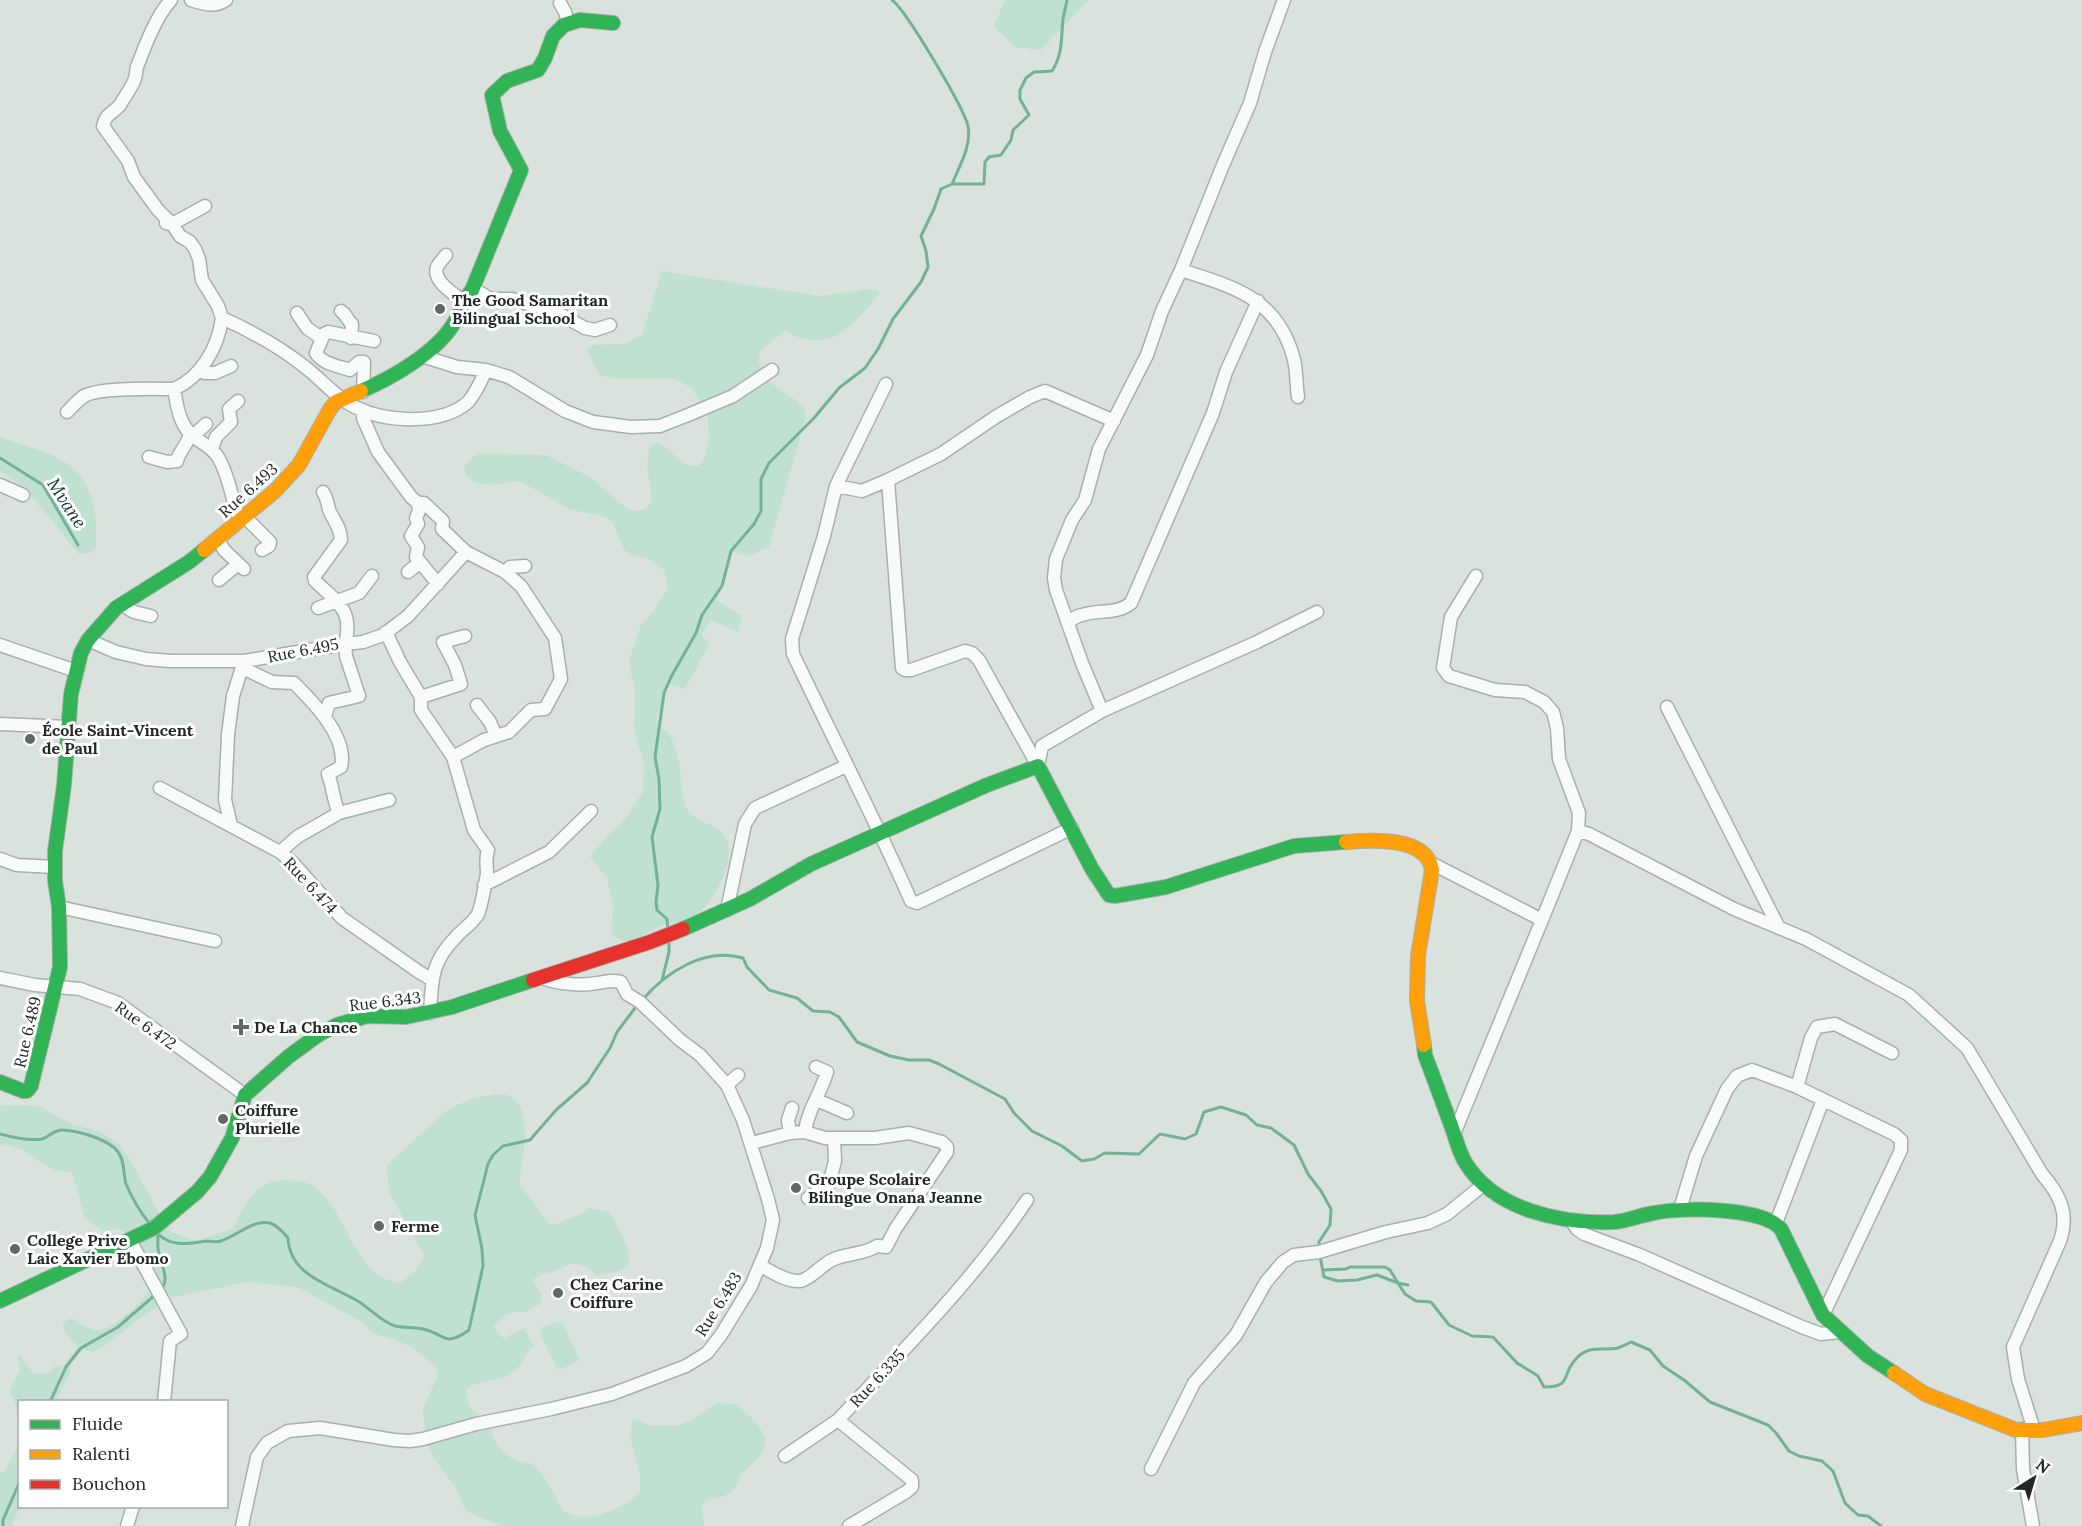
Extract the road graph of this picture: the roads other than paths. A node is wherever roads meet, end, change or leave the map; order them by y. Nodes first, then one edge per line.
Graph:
1 (171, 0) edge
2 (191, 0) edge
3 (226, 0) edge
4 (1284, 0) edge
5 (560, 3) dead end
6 (568, 22) junction
7 (613, 23) dead end
8 (205, 206) dead end
9 (166, 223) junction
10 (446, 255) dead end
11 (1181, 270) junction
12 (467, 296) junction
13 (1258, 301) junction
14 (341, 311) dead end
15 (297, 314) dead end
16 (222, 318) junction
17 (610, 325) dead end
18 (321, 338) junction
19 (351, 338) junction
20 (374, 341) dead end
21 (422, 356) junction
22 (231, 366) dead end
23 (201, 369) junction
24 (486, 370) junction
25 (772, 370) dead end
26 (886, 384) dead end
27 (174, 388) junction
28 (363, 392) junction
29 (1298, 397) dead end
30 (342, 399) junction
31 (237, 401) dead end
32 (363, 411) junction
33 (67, 412) dead end
34 (1114, 421) junction
35 (206, 424) dead end
36 (192, 435) junction
37 (212, 449) junction
38 (149, 457) dead end
39 (888, 480) junction
40 (0, 485) edge
41 (836, 486) junction
42 (323, 492) dead end
43 (23, 495) dead end
44 (418, 503) junction
45 (242, 518) junction
46 (218, 539) junction
47 (262, 550) dead end
48 (466, 552) junction
49 (419, 563) junction
50 (525, 566) dead end
51 (408, 572) dead end
52 (505, 572) junction
53 (372, 576) dead end
54 (1476, 576) dead end
55 (219, 580) dead end
56 (438, 584) junction
57 (338, 601) junction
58 (122, 605) junction
59 (318, 608) dead end
60 (1317, 612) dead end
61 (151, 616) dead end
62 (1068, 622) junction
63 (387, 632) junction
64 (465, 636) dead end
65 (88, 640) junction
66 (345, 644) junction
67 (0, 645) edge
68 (244, 661) junction
69 (76, 671) junction
70 (421, 697) junction
71 (477, 705) dead end
72 (1667, 707) dead end
73 (1102, 711) junction
74 (325, 717) junction
75 (0, 724) edge
76 (68, 727) junction
77 (496, 736) junction
78 (453, 757) junction
79 (846, 766) junction
80 (1038, 766) junction
81 (160, 788) dead end
82 (389, 800) dead end
83 (591, 811) dead end
84 (339, 813) junction
85 (231, 825) junction
86 (1072, 828) junction
87 (1578, 831) junction
88 (881, 834) junction
89 (280, 852) junction
90 (0, 859) edge
91 (1431, 863) junction
92 (55, 867) junction
93 (484, 885) junction
94 (59, 907) junction
95 (727, 909) junction
96 (1542, 920) junction
97 (1779, 928) junction
98 (215, 941) dead end
99 (0, 978) edge
100 (431, 978) junction
101 (543, 978) junction
102 (56, 986) junction
103 (430, 1013) junction
104 (1892, 1053) dead end
105 (816, 1067) dead end
106 (738, 1075) dead end
107 (0, 1082) edge
108 (727, 1085) junction
109 (1797, 1086) junction
110 (245, 1095) junction
111 (817, 1100) junction
112 (1823, 1100) junction
113 (792, 1108) dead end
114 (847, 1113) dead end
115 (805, 1132) junction
116 (790, 1133) junction
117 (1454, 1134) junction
118 (834, 1138) junction
119 (752, 1143) junction
120 (1483, 1185) junction
121 (808, 1198) dead end
122 (1027, 1200) dead end
123 (1680, 1209) junction
124 (1571, 1220) junction
125 (1776, 1223) junction
126 (130, 1240) junction
127 (760, 1265) junction
128 (0, 1301) edge
129 (1823, 1315) junction
130 (1840, 1332) junction
131 (164, 1400) edge
132 (838, 1420) junction
133 (2082, 1423) edge
134 (2028, 1429) junction
135 (785, 1456) dead end
136 (1151, 1469) dead end
137 (132, 1508) edge
138 (127, 1526) edge
139 (242, 1526) edge
140 (849, 1526) edge
141 (2033, 1526) edge

1 - 9 street
2 - 3 street
4 - 11 street
5 - 6 street
6 - 7 street
6 - 12 street
8 - 9 street
9 - 16 street
10 - 12 street
11 - 13 street
11 - 34 street
12 - 17 street
12 - 21 street
13 - 29 street
13 - 62 street
14 - 19 street
15 - 18 street
16 - 23 street
16 - 30 street
18 - 19 street
18 - 28 street
19 - 20 street
21 - 24 street
21 - 28 street
22 - 23 street
23 - 27 street
24 - 25 street
24 - 32 street
26 - 41 street
27 - 33 street
27 - 36 street
28 - 30 street
30 - 32 street
30 - 45 street, Rue 6.493
31 - 37 street
32 - 44 street
34 - 39 street
34 - 62 street
35 - 36 street
36 - 37 street
36 - 38 street
37 - 45 street
39 - 41 street
39 - 80 street
40 - 43 street
41 - 79 street
42 - 57 street
44 - 48 street
44 - 49 street
45 - 46 street, Rue 6.493
45 - 47 street
46 - 55 street
46 - 58 street, Rue 6.493
48 - 52 street
48 - 56 street
49 - 51 street
49 - 56 street
50 - 52 street
52 - 77 street
53 - 57 street
54 - 87 street
56 - 63 street
57 - 59 street
57 - 66 street, Rue 6.495
58 - 61 street
58 - 65 street, Rue 6.493
60 - 73 street
62 - 73 street
63 - 66 street
63 - 70 street, Rue 6.343
64 - 70 street
65 - 68 street, Rue 6.495
65 - 69 street, Rue 6.493
66 - 68 street, Rue 6.495
66 - 74 street
67 - 69 street
68 - 74 street
68 - 85 street
69 - 76 street, Rue 6.493
70 - 78 street, Rue 6.343
71 - 77 street
72 - 97 street
73 - 80 street
74 - 84 street
75 - 76 street
76 - 92 street, Rue 6.493
77 - 78 street
78 - 93 street, Rue 6.343
79 - 88 street
79 - 95 street
80 - 86 street
80 - 88 street
81 - 85 street
82 - 84 street, Rue 6.474
83 - 93 street
84 - 89 street, Rue 6.474
85 - 89 street
86 - 88 street
86 - 91 street
87 - 96 street
87 - 97 street
88 - 95 street
89 - 100 street, Rue 6.474
90 - 92 street
91 - 96 street
91 - 117 street
92 - 94 street, Rue 6.493
93 - 100 street, Rue 6.343
94 - 98 street
94 - 102 street, Rue 6.493
95 - 101 street
96 - 117 street
97 - 134 street
99 - 102 street, Rue 6.472
100 - 103 street, Rue 6.343
101 - 103 street, Rue 6.483
101 - 108 street, Rue 6.483
102 - 107 street, Rue 6.489
102 - 110 street, Rue 6.472
103 - 110 street, Rue 6.343
104 - 109 street
105 - 111 street
106 - 108 street
108 - 119 street, Rue 6.483
109 - 112 street
109 - 123 street
110 - 126 street
111 - 114 street
111 - 115 street
112 - 125 street
112 - 129 street
113 - 116 street
115 - 116 street
115 - 118 street
116 - 119 street
117 - 120 street
118 - 121 street
118 - 127 street
119 - 127 street, Rue 6.483
120 - 124 street
120 - 136 street
122 - 132 street, Rue 6.335
123 - 124 street
123 - 125 street
124 - 130 street
125 - 129 street
126 - 128 street
126 - 131 street
127 - 139 street, Rue 6.483
129 - 130 street
130 - 134 street
132 - 135 street
132 - 140 street, Rue 6.335
133 - 134 street
134 - 141 street
137 - 138 street

